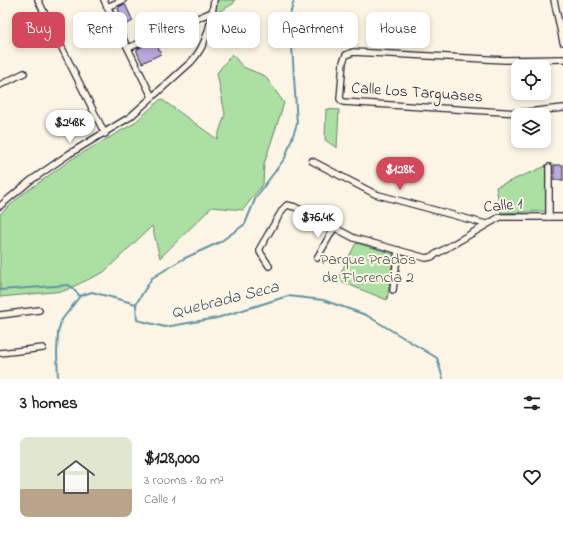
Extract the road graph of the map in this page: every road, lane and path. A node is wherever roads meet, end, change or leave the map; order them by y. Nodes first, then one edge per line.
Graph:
1 (38, 0) edge
2 (104, 0) edge
3 (123, 0) edge
4 (214, 0) edge
5 (554, 0) edge
6 (107, 6) junction
7 (212, 12) edge
8 (207, 14) edge
9 (207, 34) edge
10 (563, 42) edge
11 (128, 48) junction
12 (563, 59) edge
13 (24, 73) dead end
14 (0, 85) edge
15 (152, 97) junction
16 (563, 108) edge
17 (105, 134) junction
18 (312, 161) dead end
19 (548, 167) dead end
20 (0, 206) edge
21 (549, 217) junction
22 (563, 217) edge
23 (486, 224) junction
24 (334, 228) junction
25 (398, 250) junction
26 (317, 258) dead end
27 (269, 266) dead end
28 (393, 290) dead end
29 (39, 310) dead end
30 (0, 315) edge
31 (43, 348) dead end
32 (0, 353) edge

1 - 17 street
2 - 6 street
3 - 6 street
4 - 7 street
5 - 10 street
6 - 11 street
8 - 11 street
9 - 15 street
11 - 15 street
12 - 16 street, Calle Los Targuases
13 - 14 street
15 - 17 street
17 - 20 street
18 - 23 street, Calle 1
19 - 21 street
21 - 22 street, Calle 1
21 - 23 street, Calle 1
23 - 25 street
24 - 25 street
24 - 26 street
24 - 27 street
25 - 28 street
29 - 30 street
31 - 32 street

